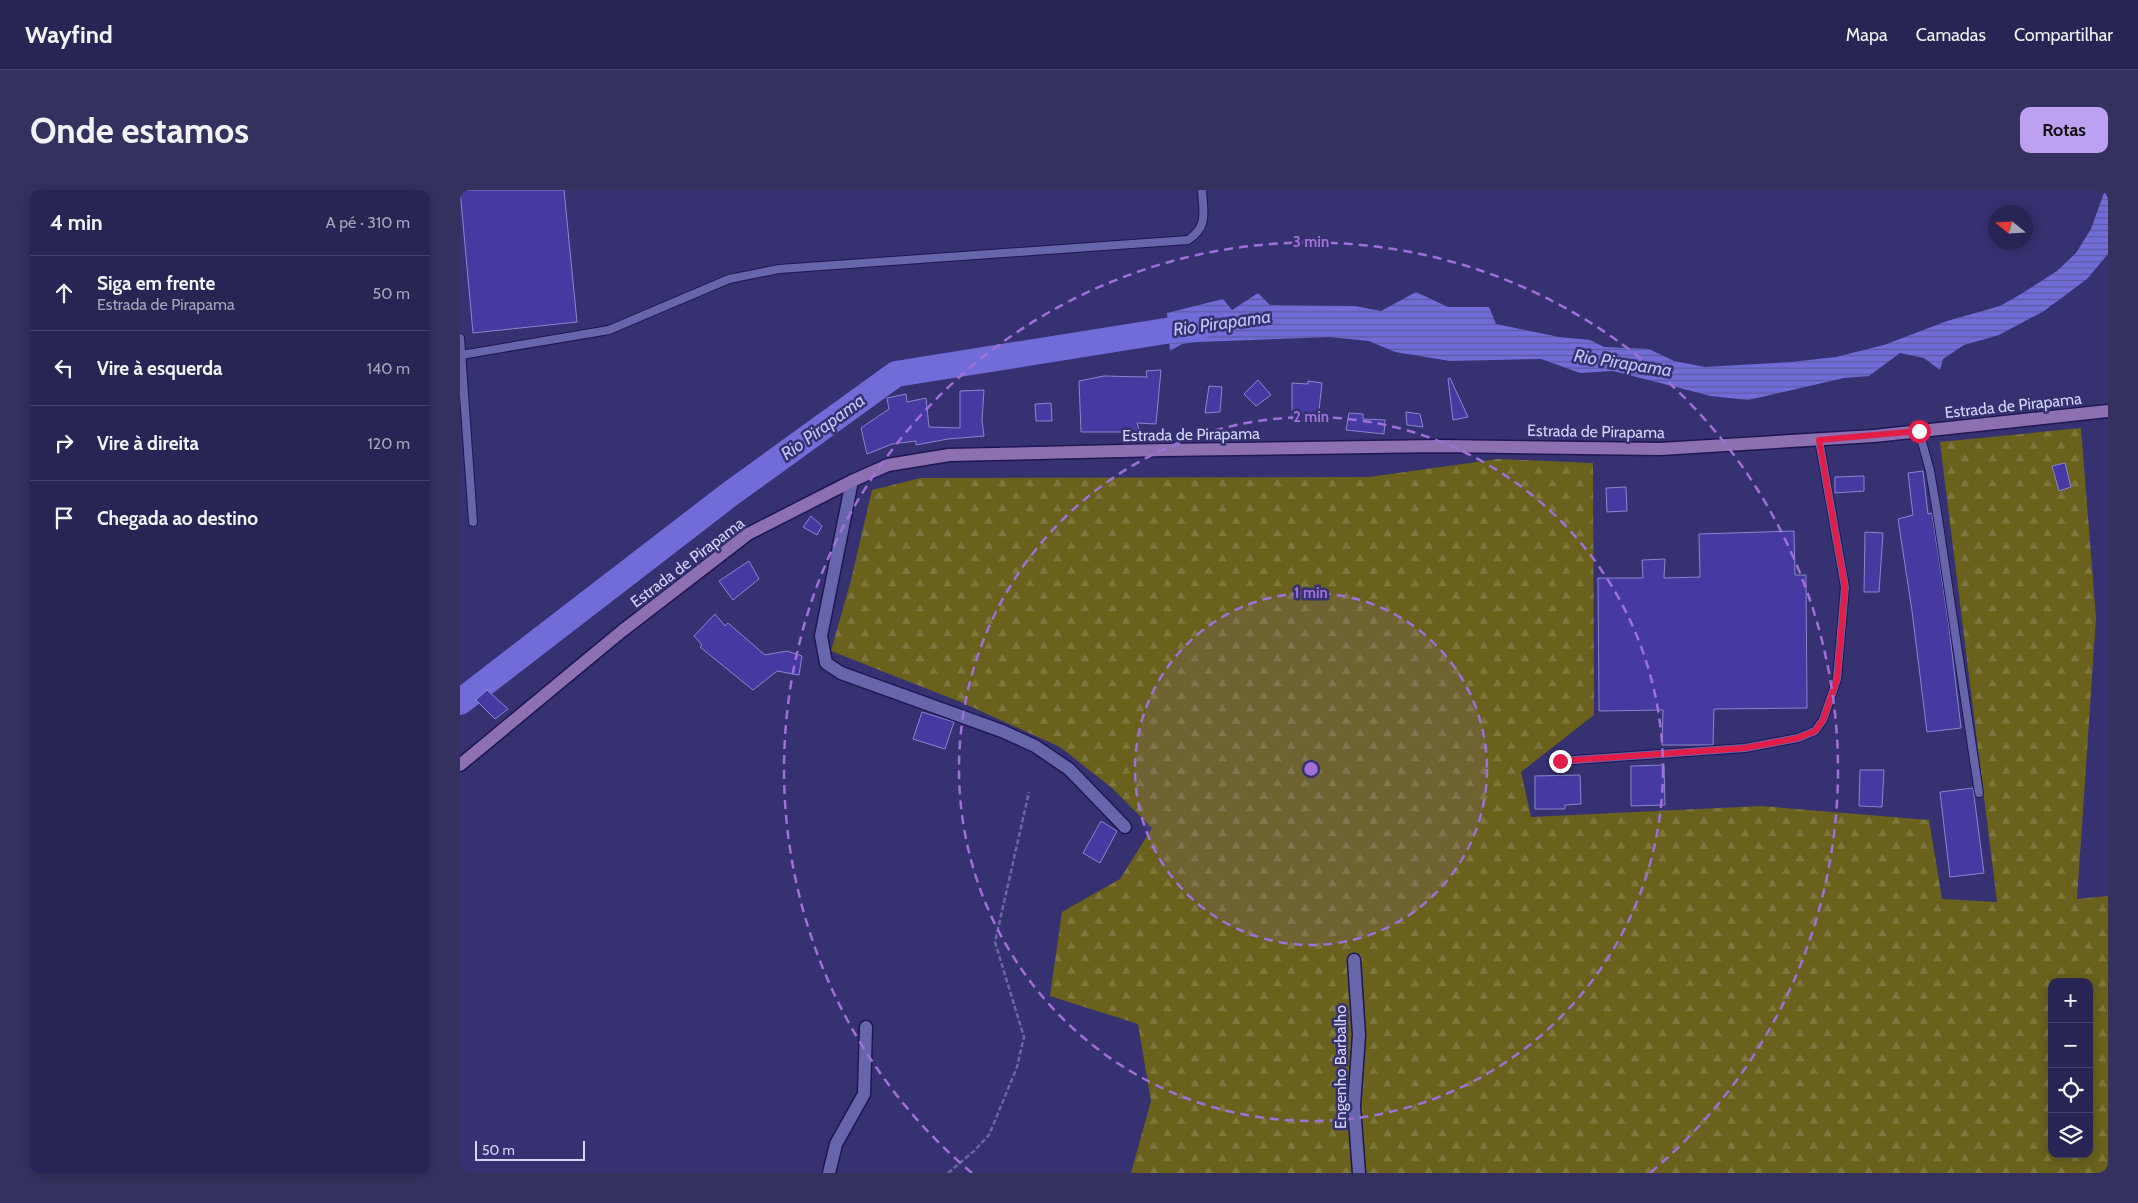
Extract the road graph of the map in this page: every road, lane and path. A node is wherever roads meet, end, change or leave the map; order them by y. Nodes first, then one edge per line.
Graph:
1 (1202, 190) edge
2 (460, 338) edge
3 (461, 354) edge
4 (2108, 411) edge
5 (1919, 431) junction
6 (1819, 440) junction
7 (852, 481) junction
8 (473, 522) dead end
9 (1560, 761) dead end
10 (460, 765) edge
11 (1029, 792) dead end
12 (1979, 793) dead end
13 (1125, 827) dead end
14 (1354, 960) dead end
15 (866, 1027) dead end
16 (829, 1173) edge
17 (948, 1173) edge
18 (1359, 1173) edge

1 - 3 lane
2 - 3 lane
3 - 8 lane
4 - 5 main road, Estrada de Pirapama
5 - 6 main road, Estrada de Pirapama
5 - 12 lane
6 - 7 main road, Estrada de Pirapama
6 - 9 lane
7 - 10 main road, Estrada de Pirapama
7 - 13 street
11 - 17 path
14 - 18 street, Engenho Barbalho
15 - 16 street

